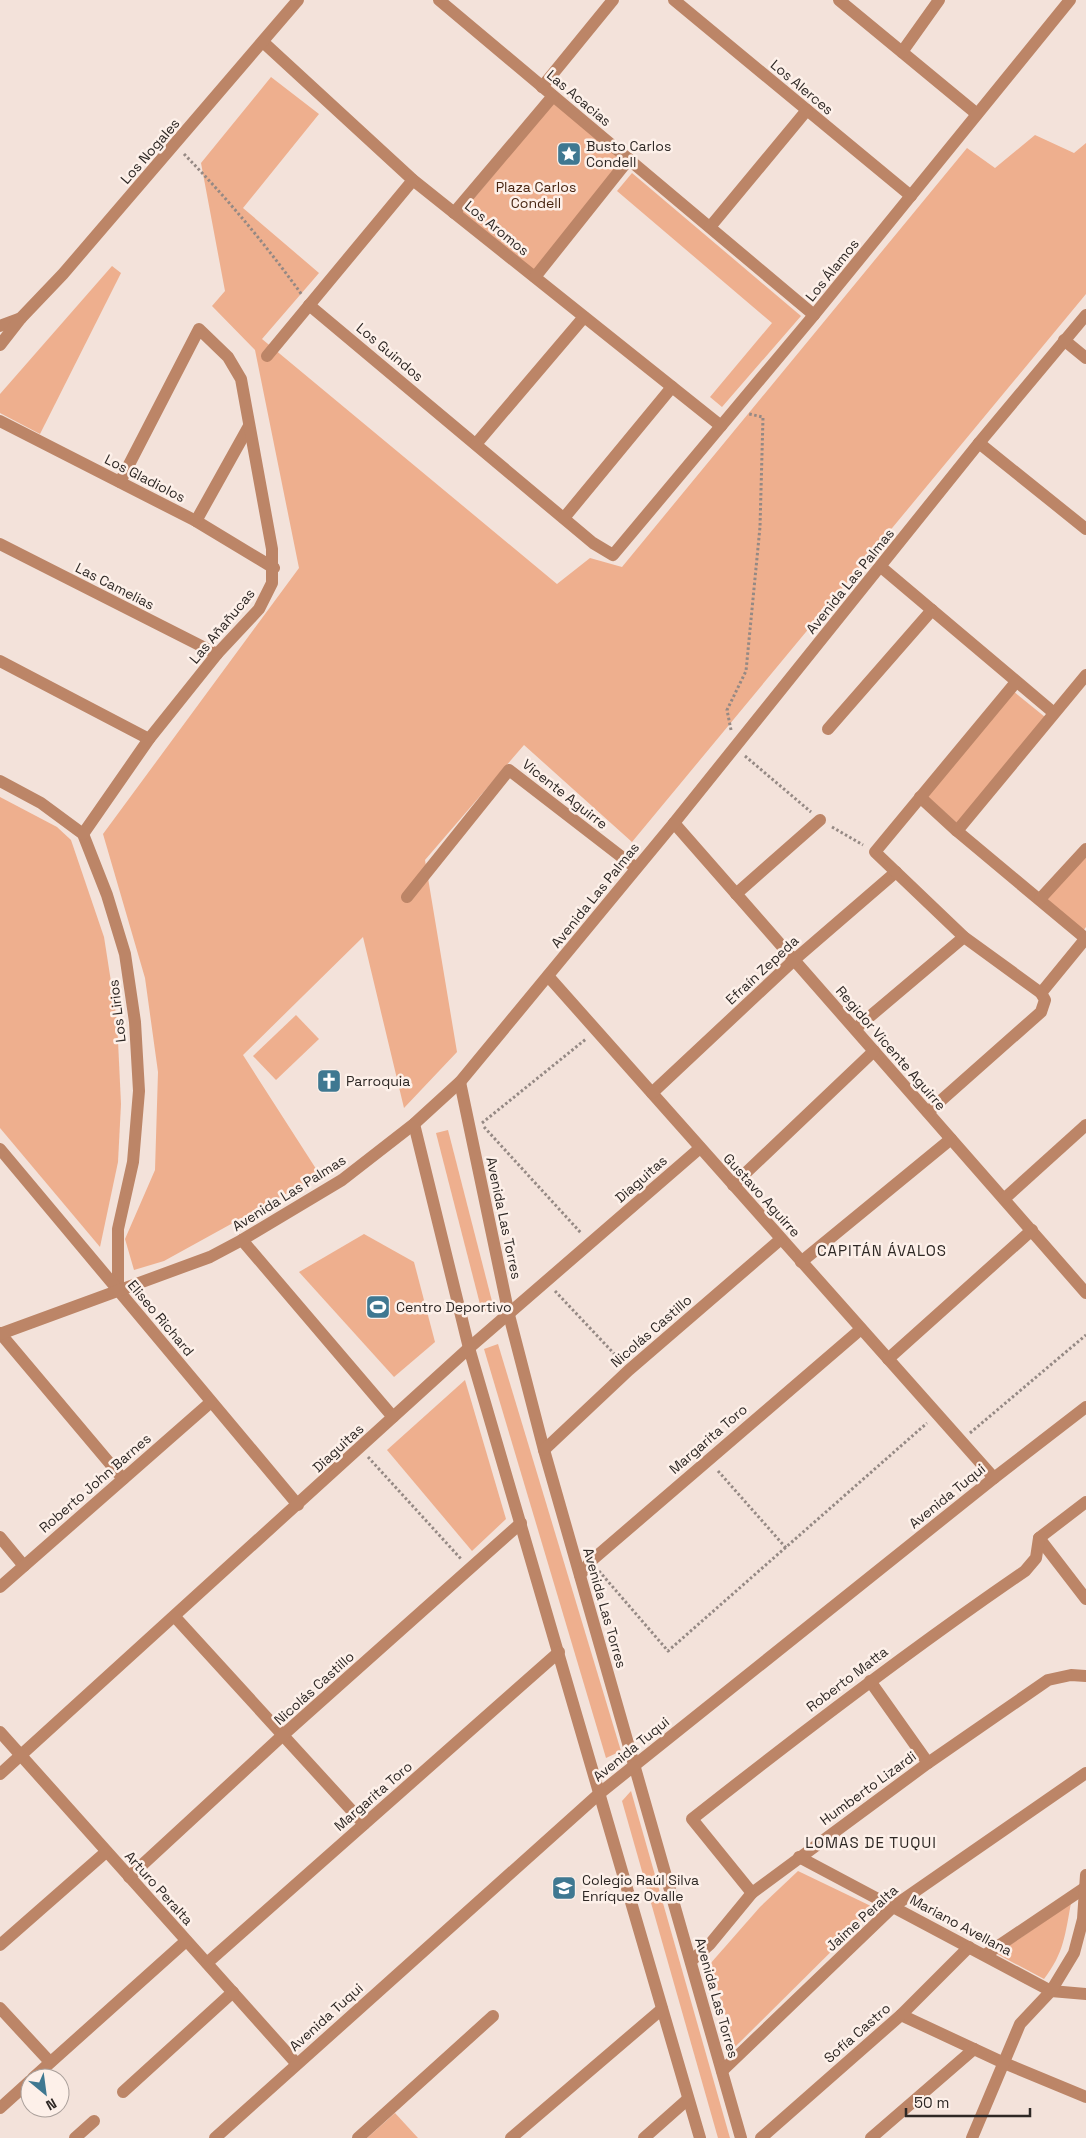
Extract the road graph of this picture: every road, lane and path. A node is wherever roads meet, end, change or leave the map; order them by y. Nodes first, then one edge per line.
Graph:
1 (298, 0) edge
2 (440, 0) edge
3 (613, 0) edge
4 (674, 0) edge
5 (838, 0) edge
6 (939, 0) edge
7 (1070, 0) edge
8 (263, 42) junction
9 (902, 52) junction
10 (542, 87) junction
11 (553, 96) junction
12 (807, 110) junction
13 (977, 114) junction
14 (175, 144) junction
15 (628, 159) junction
16 (413, 180) junction
17 (911, 196) junction
18 (454, 212) junction
19 (710, 228) junction
20 (535, 277) junction
21 (309, 304) junction
22 (1086, 315) edge
23 (814, 316) junction
24 (584, 317) junction
25 (21, 318) junction
26 (0, 326) edge
27 (1064, 340) junction
28 (0, 345) edge
29 (267, 356) dead end
30 (1086, 358) edge
31 (672, 387) junction
32 (734, 411) junction
33 (0, 421) edge
34 (249, 426) junction
35 (721, 426) junction
36 (979, 442) junction
37 (476, 444) junction
38 (120, 482) junction
39 (564, 518) junction
40 (196, 521) junction
41 (1086, 529) edge
42 (0, 544) edge
43 (613, 555) joint
44 (881, 567) junction
45 (274, 568) junction
46 (932, 610) junction
47 (217, 654) junction
48 (0, 660) edge
49 (1086, 675) edge
50 (1016, 682) junction
51 (1054, 713) junction
52 (828, 729) dead end
53 (149, 739) junction
54 (734, 746) junction
55 (0, 781) edge
56 (920, 797) junction
57 (820, 820) junction
58 (674, 823) junction
59 (957, 831) junction
60 (83, 834) junction
61 (1086, 849) edge
62 (875, 852) junction
63 (636, 868) junction
64 (896, 872) junction
65 (736, 894) junction
66 (407, 897) dead end
67 (1040, 899) junction
68 (964, 937) junction
69 (1086, 938) edge
70 (794, 960) junction
71 (548, 976) junction
72 (1043, 997) junction
73 (855, 1029) junction
74 (597, 1031) junction
75 (874, 1051) junction
76 (460, 1082) junction
77 (652, 1093) junction
78 (928, 1112) junction
79 (414, 1124) junction
80 (1086, 1125) edge
81 (951, 1139) junction
82 (700, 1148) junction
83 (0, 1149) edge
84 (733, 1184) junction
85 (1004, 1199) junction
86 (1032, 1230) junction
87 (781, 1239) junction
88 (242, 1240) junction
89 (591, 1243) junction
90 (801, 1262) junction
91 (546, 1282) junction
92 (118, 1290) junction
93 (1086, 1292) edge
94 (509, 1314) junction
95 (861, 1329) junction
96 (0, 1334) edge
97 (1086, 1335) edge
98 (470, 1348) junction
99 (888, 1359) junction
100 (628, 1370) junction
101 (211, 1402) junction
102 (1086, 1407) edge
103 (937, 1415) junction
104 (393, 1417) junction
105 (960, 1442) junction
106 (360, 1448) junction
107 (544, 1450) junction
108 (708, 1458) junction
109 (994, 1478) junction
110 (123, 1479) junction
111 (1086, 1502) edge
112 (298, 1505) junction
113 (521, 1523) junction
114 (0, 1537) edge
115 (1039, 1538) junction
116 (787, 1549) junction
117 (591, 1561) junction
118 (24, 1566) junction
119 (470, 1569) junction
120 (580, 1575) junction
121 (0, 1587) edge
122 (1086, 1598) edge
123 (175, 1617) junction
124 (559, 1652) junction
125 (1086, 1676) edge
126 (870, 1681) junction
127 (0, 1732) edge
128 (283, 1735) junction
129 (21, 1755) junction
130 (928, 1763) junction
131 (634, 1765) junction
132 (1086, 1772) edge
133 (0, 1774) edge
134 (600, 1793) junction
135 (364, 1824) junction
136 (106, 1852) junction
137 (799, 1857) junction
138 (1086, 1875) edge
139 (129, 1877) junction
140 (1086, 1887) edge
141 (752, 1893) junction
142 (894, 1906) junction
143 (1085, 1919) edge
144 (186, 1941) junction
145 (0, 1945) edge
146 (969, 1947) junction
147 (985, 1955) junction
148 (690, 1961) junction
149 (206, 1963) junction
150 (1051, 1991) junction
151 (233, 1992) junction
152 (1086, 1994) edge
153 (0, 2008) edge
154 (662, 2009) junction
155 (901, 2015) junction
156 (493, 2016) dead end
157 (974, 2049) junction
158 (50, 2062) junction
159 (296, 2063) junction
160 (1004, 2064) junction
161 (44, 2068) edge
162 (722, 2071) junction
163 (20, 2090) edge
164 (124, 2092) dead end
165 (1086, 2097) edge
166 (688, 2100) junction
167 (0, 2108) edge
168 (94, 2121) dead end
169 (75, 2138) edge
170 (215, 2138) edge
171 (358, 2138) edge
172 (511, 2138) edge
173 (644, 2138) edge
174 (700, 2138) edge
175 (742, 2138) edge
176 (761, 2138) edge
177 (871, 2138) edge
178 (972, 2138) edge

1 - 8 street, Los Nogales
2 - 10 street, Las Acacias
3 - 10 street
4 - 12 street, Los Alerces
5 - 9 street
6 - 9 street
7 - 13 street, Los Álamos
8 - 14 street, Los Nogales
8 - 16 street, Los Aromos
9 - 13 street
10 - 11 street, Las Acacias
11 - 15 street, Las Acacias
11 - 18 street
12 - 17 street, Los Alerces
12 - 19 street
13 - 17 street, Los Álamos
14 - 21 path
14 - 25 street, Los Nogales
15 - 19 street, Las Acacias
15 - 20 street
16 - 18 street, Los Aromos
16 - 21 street
17 - 23 street, Los Álamos
18 - 20 street, Los Aromos
19 - 23 street, Las Acacias
20 - 24 street, Los Aromos
21 - 29 street
21 - 37 street, Los Guindos
22 - 27 street, Avenida Las Palmas
23 - 32 street, Los Álamos
24 - 31 street, Los Aromos
24 - 37 street
25 - 26 street, Los Nogales
25 - 28 street, Los Nogales
27 - 30 street
27 - 36 street, Avenida Las Palmas
31 - 35 street, Los Aromos
31 - 39 street
32 - 35 street, Los Álamos
32 - 54 path
33 - 38 street, Los Gladiolos
34 - 38 street, Las Añañucas
34 - 40 street
34 - 45 street, Las Añañucas
35 - 43 street, Los Álamos
36 - 41 street
36 - 44 street, Avenida Las Palmas
37 - 39 street, Los Guindos
38 - 40 street, Los Gladiolos
39 - 43 street, Los Guindos
40 - 45 street, Los Gladiolos
42 - 47 street, Las Camelias
44 - 46 street
44 - 54 street, Avenida Las Palmas
45 - 47 street, Las Añañucas
46 - 50 street
46 - 52 street
47 - 53 street, Las Añañucas
48 - 53 street
49 - 51 street
50 - 51 street
50 - 56 street
51 - 59 street
53 - 60 street, Las Añañucas
54 - 57 path
54 - 58 street, Avenida Las Palmas
55 - 60 street
56 - 59 street
56 - 62 street
57 - 62 path
57 - 65 street
58 - 63 street, Avenida Las Palmas
58 - 65 street, Regidor Vicente Aguirre
59 - 67 street
60 - 92 street, Los Lirios
61 - 67 street
62 - 64 street
63 - 66 street, Vicente Aguirre
63 - 71 street, Avenida Las Palmas
64 - 68 street
64 - 70 street, Efraín Zepeda
65 - 70 street, Regidor Vicente Aguirre
67 - 69 street
68 - 72 street
68 - 73 street
69 - 72 street
70 - 73 street, Regidor Vicente Aguirre
70 - 77 street, Efraín Zepeda
71 - 74 street, Gustavo Aguirre
71 - 76 street, Avenida Las Palmas
72 - 78 street
73 - 75 street, Regidor Vicente Aguirre
74 - 77 street, Gustavo Aguirre
74 - 89 path
75 - 78 street, Regidor Vicente Aguirre
75 - 84 street
76 - 79 street, Avenida Las Palmas
76 - 94 street, Avenida Las Torres
77 - 82 street, Gustavo Aguirre
78 - 81 street, Regidor Vicente Aguirre
79 - 88 street, Avenida Las Palmas
79 - 98 street
80 - 85 street
81 - 85 street, Regidor Vicente Aguirre
81 - 90 street
82 - 84 street, Gustavo Aguirre
82 - 89 street, Diaguitas
83 - 92 street, Eliseo Richard
84 - 87 street, Gustavo Aguirre
85 - 86 street, Regidor Vicente Aguirre
86 - 93 street, Regidor Vicente Aguirre
86 - 99 street
87 - 90 street, Gustavo Aguirre
87 - 100 street, Nicolás Castillo
88 - 92 street, Avenida Las Palmas
88 - 104 street
89 - 91 street, Diaguitas
90 - 95 street, Gustavo Aguirre
91 - 94 street, Diaguitas
91 - 100 path
92 - 96 street, Avenida Las Palmas
92 - 101 street, Eliseo Richard
94 - 98 street, Diaguitas
94 - 107 street, Avenida Las Torres
95 - 99 street, Gustavo Aguirre
95 - 108 street, Margarita Toro
96 - 110 street
97 - 105 path
98 - 104 street, Diaguitas
98 - 113 street
99 - 103 street, Gustavo Aguirre
100 - 107 street, Nicolás Castillo
101 - 110 street, Roberto John Barnes
101 - 112 street, Eliseo Richard
102 - 109 street, Avenida Tuqui
103 - 105 street, Gustavo Aguirre
103 - 116 path
104 - 106 street, Diaguitas
105 - 109 street, Gustavo Aguirre
106 - 112 street, Diaguitas
106 - 119 path
107 - 120 street, Avenida Las Torres
108 - 116 path
108 - 117 street, Margarita Toro
109 - 131 street, Avenida Tuqui
110 - 118 street, Roberto John Barnes
111 - 115 street
112 - 123 street, Diaguitas
113 - 119 street, Nicolás Castillo
113 - 124 street
114 - 118 street
115 - 122 street
115 - 126 street, Roberto Matta
116 - 117 path
117 - 120 street, Margarita Toro
118 - 121 street, Roberto John Barnes
119 - 128 street, Nicolás Castillo
120 - 131 street, Avenida Las Torres
123 - 128 street
123 - 129 street, Diaguitas
124 - 134 street
124 - 135 street, Margarita Toro
125 - 130 street, Humberto Lizardi
126 - 130 street
126 - 141 street, Roberto Matta
127 - 129 street, Arturo Peralta
128 - 135 street
128 - 139 street, Nicolás Castillo
129 - 133 street, Diaguitas
129 - 136 street, Arturo Peralta
130 - 137 street, Humberto Lizardi
131 - 134 street, Avenida Tuqui
131 - 148 street, Avenida Las Torres
132 - 142 street, Jaime Peralta
134 - 154 street
134 - 159 street, Avenida Tuqui
135 - 149 street, Margarita Toro
136 - 139 street, Arturo Peralta
136 - 145 street
137 - 141 street, Humberto Lizardi
137 - 142 street, Mariano Avellana
138 - 140 street
139 - 144 street, Arturo Peralta
140 - 143 street
140 - 147 street
141 - 148 street, Humberto Lizardi
142 - 146 street, Mariano Avellana
142 - 162 street, Jaime Peralta
143 - 150 street
144 - 149 street, Arturo Peralta
144 - 158 street
146 - 147 street, Mariano Avellana
146 - 155 street, Sofía Castro
147 - 150 street, Mariano Avellana
148 - 162 street, Avenida Las Torres
149 - 151 street, Arturo Peralta
150 - 152 street, Mariano Avellana
150 - 160 street
151 - 159 street, Arturo Peralta
151 - 164 street
153 - 158 street
154 - 166 street
154 - 172 street
155 - 157 street
155 - 176 street, Sofía Castro
156 - 171 street
157 - 160 street
157 - 177 street
158 - 161 street
159 - 170 street, Avenida Tuqui
160 - 165 street
160 - 178 street
162 - 175 street, Avenida Las Torres
163 - 167 street
166 - 173 street
166 - 174 street
168 - 169 street

